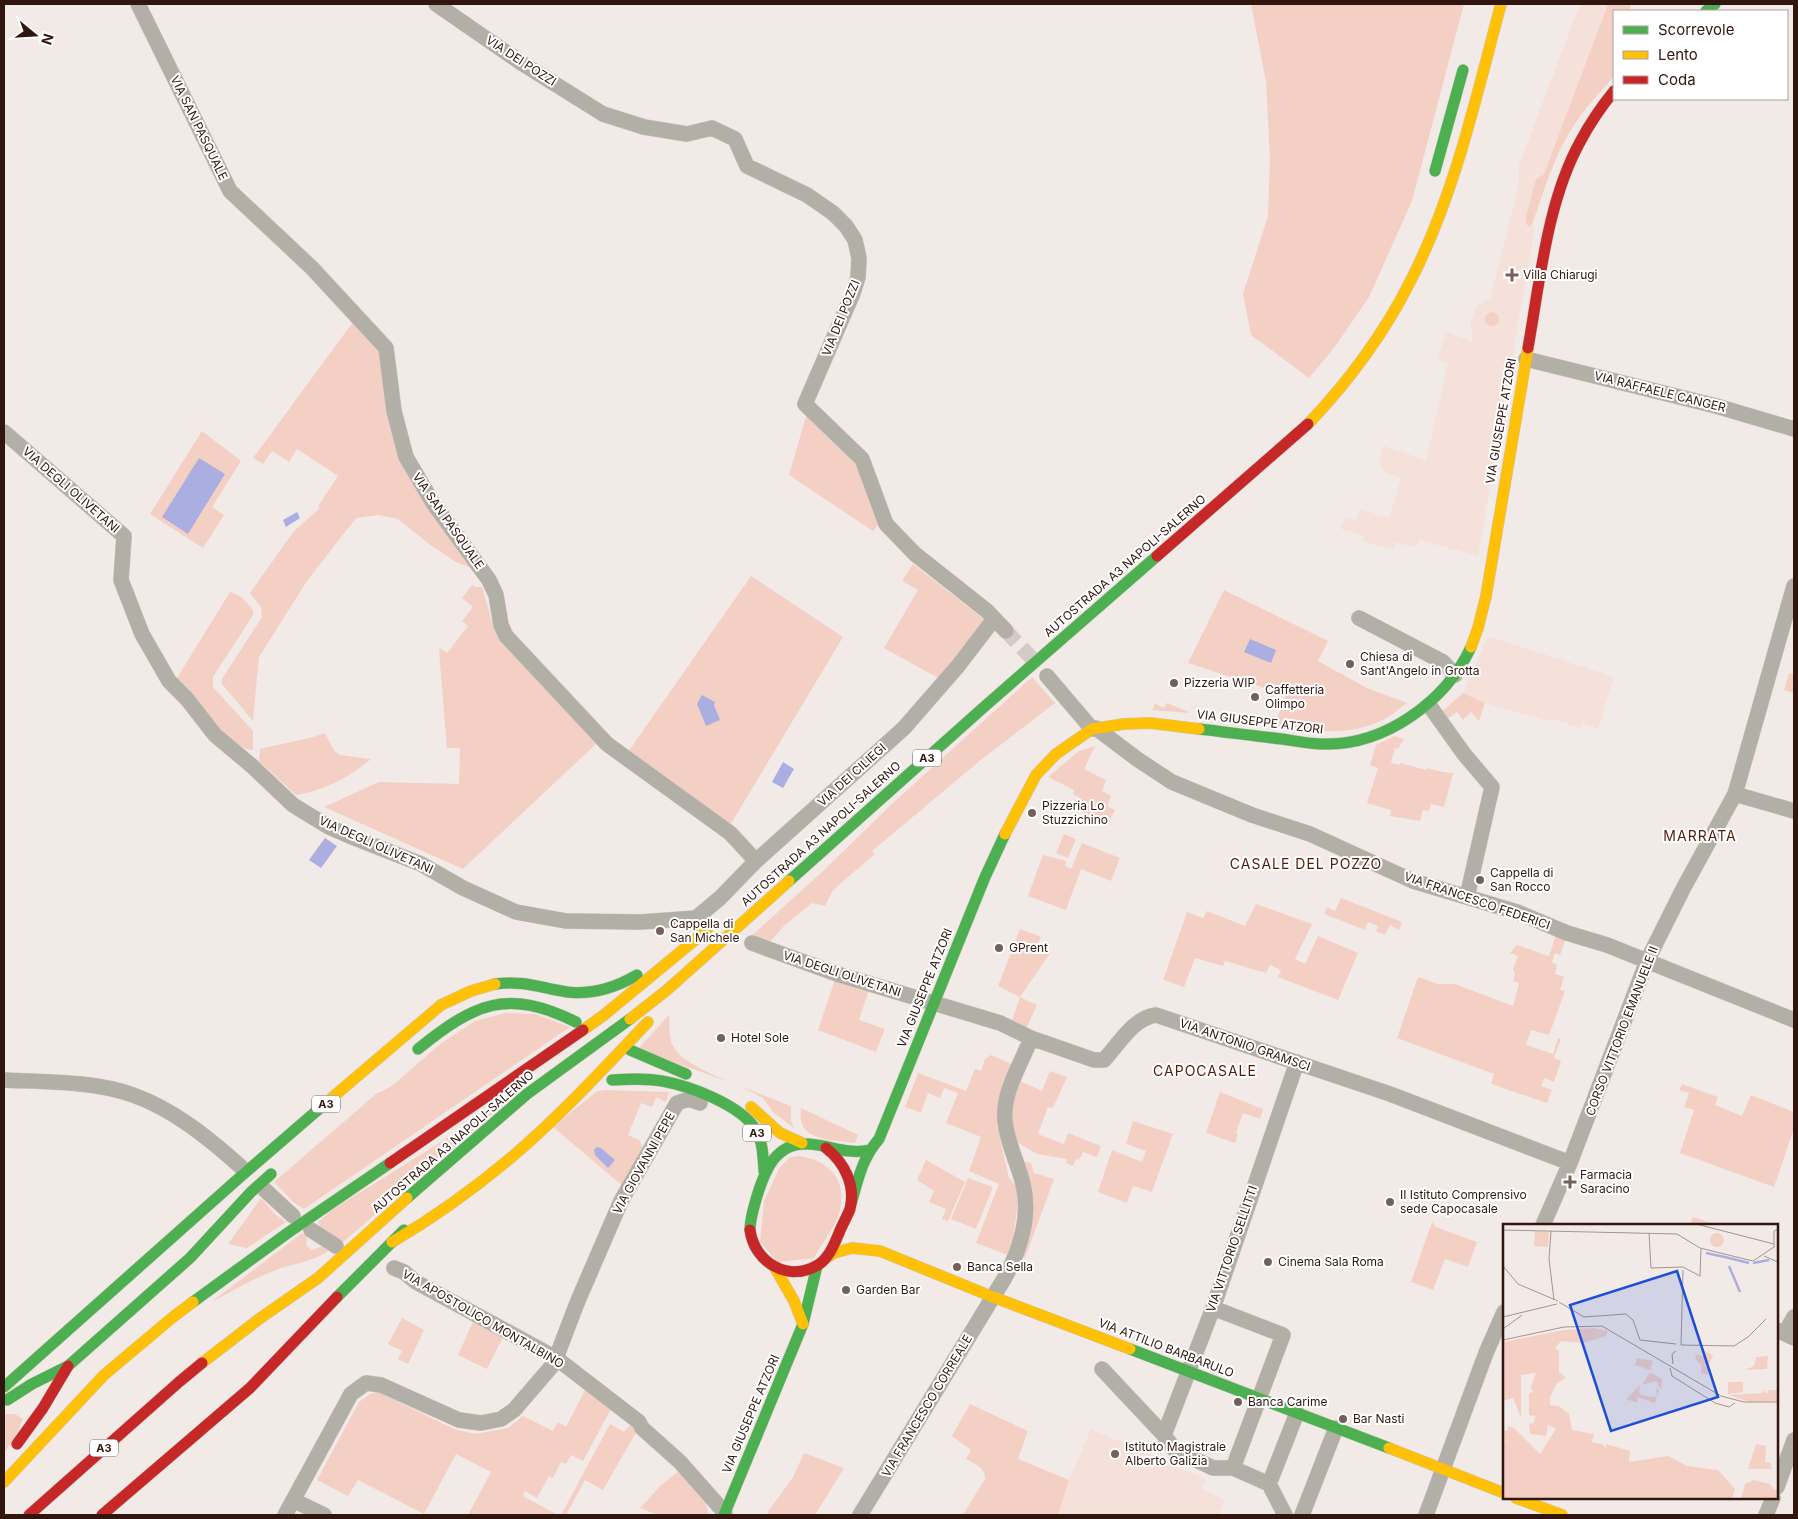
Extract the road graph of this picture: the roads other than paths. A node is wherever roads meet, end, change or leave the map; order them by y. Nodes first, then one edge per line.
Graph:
1 (138, 4) edge
2 (436, 4) edge
3 (1500, 4) edge
4 (1466, 59) dead end
5 (1613, 92) edge
6 (1430, 184) dead end
7 (1526, 359) junction
8 (1794, 429) edge
9 (4, 432) edge
10 (1794, 586) edge
11 (1791, 613) edge
12 (1359, 618) dead end
13 (994, 619) junction
14 (1006, 631) tunnel mouth
15 (1455, 675) junction
16 (1047, 676) tunnel mouth
17 (1429, 705) junction
18 (1094, 729) junction
19 (1735, 794) junction
20 (1794, 811) edge
21 (845, 830) junction
22 (756, 861) junction
23 (1467, 897) junction
24 (704, 922) junction
25 (698, 938) junction
26 (752, 943) dead end
27 (1647, 961) junction
28 (933, 1004) junction
29 (1794, 1020) edge
30 (576, 1022) dead end
31 (1030, 1038) junction
32 (630, 1050) dead end
33 (408, 1058) dead end
34 (1297, 1062) junction
35 (4, 1080) edge
36 (612, 1080) dead end
37 (736, 1101) junction
38 (802, 1143) junction
39 (826, 1148) junction
40 (870, 1150) junction
41 (1570, 1163) junction
42 (282, 1165) dead end
43 (241, 1167) dead end
44 (764, 1170) junction
45 (265, 1190) dead end
46 (428, 1206) dead end
47 (850, 1208) junction
48 (293, 1216) dead end
49 (408, 1218) dead end
50 (1543, 1224) edge
51 (854, 1227) dead end
52 (311, 1230) dead end
53 (865, 1239) dead end
54 (392, 1242) junction
55 (880, 1251) junction
56 (339, 1252) junction
57 (821, 1262) junction
58 (394, 1268) dead end
59 (774, 1268) junction
60 (993, 1297) junction
61 (1213, 1308) junction
62 (1503, 1314) edge
63 (1794, 1317) edge
64 (803, 1324) junction
65 (1785, 1334) edge
66 (556, 1358) junction
67 (68, 1366) junction
68 (1102, 1369) dead end
69 (1190, 1371) junction
70 (4, 1386) edge
71 (1259, 1398) junction
72 (4, 1402) edge
73 (1297, 1413) junction
74 (1336, 1428) junction
75 (1164, 1435) junction
76 (1794, 1443) edge
77 (9, 1455) dead end
78 (1233, 1468) junction
79 (1442, 1470) junction
80 (1271, 1480) dead end
81 (4, 1482) edge
82 (1778, 1484) edge
83 (1503, 1494) edge
84 (1519, 1499) edge
85 (1773, 1499) edge
86 (292, 1500) junction
87 (724, 1514) edge
88 (29, 1515) edge
89 (102, 1515) edge
90 (285, 1515) edge
91 (324, 1515) edge
92 (860, 1515) edge
93 (1285, 1515) edge
94 (1302, 1515) edge
95 (1426, 1515) edge
96 (1562, 1515) edge
97 (1766, 1515) edge

1 - 22 street, VIA SAN PASQUALE
2 - 13 street, VIA DEI POZZI
3 - 21 main road, AUTOSTRADA A3 NAPOLI-SALERNO / A3
4 - 6 main road
5 - 7 main road, VIA GIUSEPPE ATZORI
7 - 8 street, VIA RAFFAELE CANGER
7 - 15 main road, VIA GIUSEPPE ATZORI
9 - 24 street, VIA DEGLI OLIVETANI
10 - 11 street, CORSO VITTORIO EMANUELE II
11 - 19 street, CORSO VITTORIO EMANUELE II
12 - 15 street
13 - 14 street, VIA DEI POZZI
13 - 22 street, VIA DEI CILIEGI
15 - 17 main road, VIA GIUSEPPE ATZORI
16 - 18 street
17 - 18 main road, VIA GIUSEPPE ATZORI
17 - 23 street
18 - 23 street, VIA FRANCESCO FEDERICI
18 - 28 main road, VIA GIUSEPPE ATZORI
19 - 20 street
19 - 27 street, CORSO VITTORIO EMANUELE II
21 - 54 main road
21 - 56 main road, AUTOSTRADA A3 NAPOLI-SALERNO / A3
22 - 24 street, VIA DEI CILIEGI
23 - 27 street, VIA FRANCESCO FEDERICI
24 - 25 main road, AUTOSTRADA A3 NAPOLI-SALERNO / A3
25 - 70 main road, A3
25 - 81 main road, AUTOSTRADA A3 NAPOLI-SALERNO / A3
26 - 28 street, VIA DEGLI OLIVETANI
27 - 29 street, VIA FRANCESCO FEDERICI
27 - 41 street, CORSO VITTORIO EMANUELE II
28 - 31 street, VIA ANTONIO GRAMSCI
28 - 40 main road, VIA GIUSEPPE ATZORI
30 - 33 main road
31 - 34 street, VIA ANTONIO GRAMSCI
31 - 60 street, VIA FRANCESCO CORREALE
32 - 37 main road, A3
34 - 41 street, VIA ANTONIO GRAMSCI
34 - 61 street, VIA VITTORIO SELLITTI
35 - 43 street
36 - 37 main road, A3
37 - 38 main road, A3
37 - 44 main road, A3
37 - 66 street, VIA GIOVANNI PEPE
38 - 39 main road
38 - 44 main road
39 - 40 main road
39 - 47 main road, VIA GIUSEPPE ATZORI
40 - 47 main road, VIA GIUSEPPE ATZORI
41 - 50 street, CORSO VITTORIO EMANUELE II
42 - 67 main road
44 - 59 main road
45 - 48 street
46 - 54 main road
47 - 51 main road
47 - 57 main road, VIA GIUSEPPE ATZORI
49 - 56 main road
52 - 56 street
53 - 55 main road, VIA ATTILIO BARBARULO
54 - 89 main road
55 - 57 main road, VIA ATTILIO BARBARULO
55 - 60 main road, VIA ATTILIO BARBARULO
56 - 88 main road, AUTOSTRADA A3 NAPOLI-SALERNO / A3
57 - 59 main road
57 - 64 main road, VIA GIUSEPPE ATZORI
58 - 66 street, VIA APOSTOLICO MONTALBINO
59 - 64 main road
60 - 69 main road, VIA ATTILIO BARBARULO
60 - 92 street, VIA FRANCESCO CORREALE
61 - 69 street, VIA VITTORIO SELLITTI
61 - 71 street
62 - 79 street
63 - 65 street
64 - 87 main road, VIA GIUSEPPE ATZORI
66 - 86 street, VIA GIOVANNI PEPE
66 - 87 street, VIA APOSTOLICO MONTALBINO
67 - 72 main road
67 - 77 main road
68 - 75 street
69 - 71 main road, VIA ATTILIO BARBARULO
69 - 75 street, VIA VITTORIO SELLITTI
71 - 73 main road, VIA ATTILIO BARBARULO
71 - 78 street
73 - 74 main road, VIA ATTILIO BARBARULO
73 - 80 street
74 - 79 main road, VIA ATTILIO BARBARULO
74 - 94 street
75 - 78 street
76 - 82 street
78 - 93 street
79 - 83 main road, VIA ATTILIO BARBARULO
79 - 95 street
84 - 96 main road
85 - 97 street
86 - 90 street, VIA GIOVANNI PEPE
86 - 91 street

